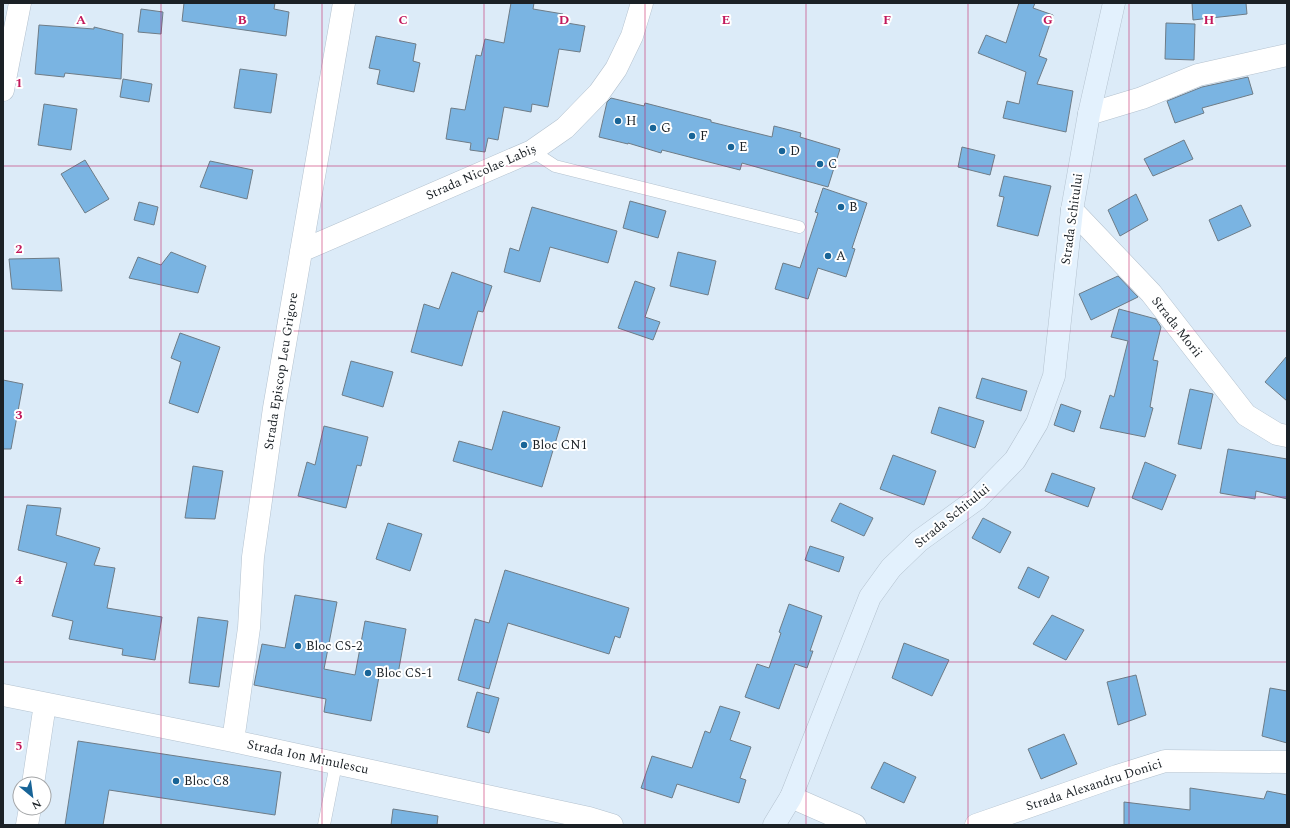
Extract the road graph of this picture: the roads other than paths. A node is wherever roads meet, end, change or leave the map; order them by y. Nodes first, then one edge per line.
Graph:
1 (20, 3) edge
2 (344, 3) edge
3 (642, 3) edge
4 (1114, 3) edge
5 (1287, 55) edge
6 (3, 90) edge
7 (1090, 114) junction
8 (532, 151) junction
9 (1072, 210) junction
10 (799, 227) dead end
11 (301, 251) junction
12 (1287, 436) edge
13 (3, 696) edge
14 (45, 704) junction
15 (233, 741) junction
16 (1287, 762) edge
17 (336, 764) junction
18 (34, 776) edge
19 (791, 797) junction
20 (324, 825) edge
21 (612, 825) edge
22 (774, 825) edge
23 (855, 825) edge
24 (976, 825) edge

1 - 6 street
2 - 11 street, Strada Episcop Leu Grigore
3 - 8 street, Strada Nicolae Labiș
4 - 7 main road, Strada Schitului
5 - 7 street
7 - 9 main road, Strada Schitului
8 - 10 lane
8 - 11 street, Strada Nicolae Labiș
9 - 12 street, Strada Morii
9 - 19 main road, Strada Schitului
11 - 15 street, Strada Episcop Leu Grigore
13 - 14 street, Strada Ion Minulescu
14 - 15 street, Strada Ion Minulescu
14 - 18 street
15 - 17 street, Strada Ion Minulescu
16 - 24 street, Strada Alexandru Donici
17 - 20 lane
17 - 21 street, Strada Ion Minulescu
19 - 22 main road, Strada Schitului
19 - 23 street

